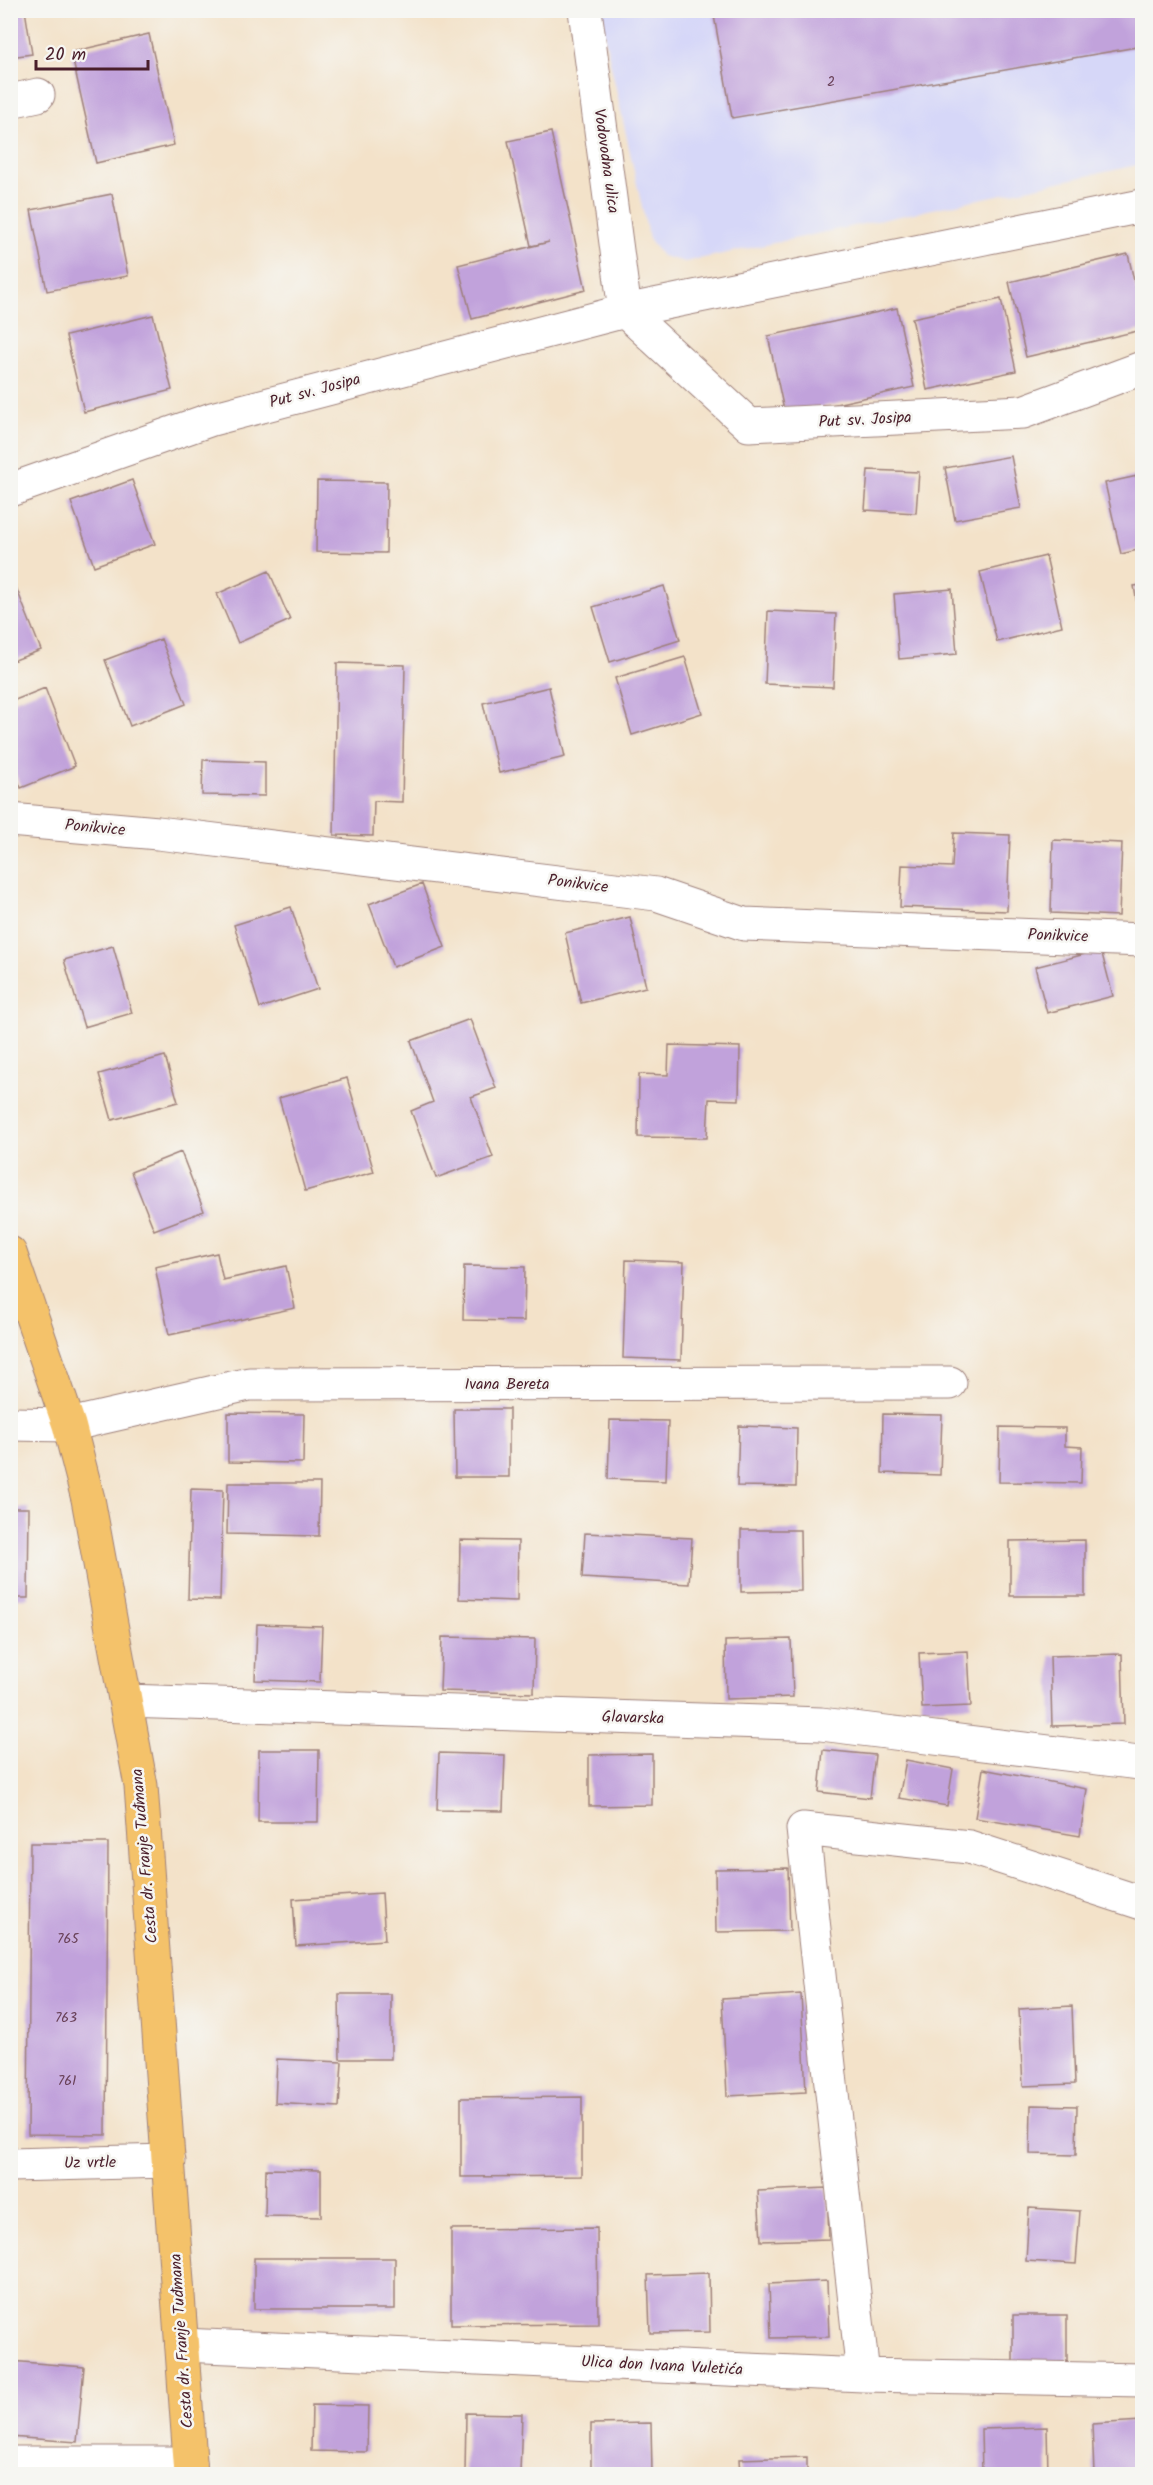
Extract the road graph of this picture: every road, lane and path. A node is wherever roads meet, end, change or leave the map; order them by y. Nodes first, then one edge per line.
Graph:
1 (585, 10) edge
2 (1141, 215) edge
3 (625, 312) junction
4 (1142, 369) edge
5 (10, 490) edge
6 (10, 820) edge
7 (1143, 940) edge
8 (10, 1253) edge
9 (950, 1383) dead end
10 (10, 1424) edge
11 (69, 1425) junction
12 (126, 1701) junction
13 (1139, 1763) dead end
14 (1143, 1903) edge
15 (169, 2162) junction
16 (10, 2165) edge
17 (182, 2345) junction
18 (863, 2375) junction
19 (1143, 2380) edge
20 (10, 2463) edge
21 (191, 2469) edge

1 - 3 street, Vodovodna ulica
2 - 3 street, Put sv. Josipa
3 - 4 street, Put sv. Josipa
3 - 5 street, Put sv. Josipa
6 - 7 street, Ponikvice
8 - 11 main road, Cesta dr. Franje Tuđmana
9 - 11 street, Ivana Bereta
10 - 11 street, Ivana Bereta
11 - 12 main road, Cesta dr. Franje Tuđmana
12 - 13 street, Glavarska
12 - 15 main road, Cesta dr. Franje Tuđmana
14 - 18 street
15 - 16 street, Uz vrtle
15 - 17 main road, Cesta dr. Franje Tuđmana
17 - 18 street, Ulica don Ivana Vuletića
17 - 21 main road, Cesta dr. Franje Tuđmana
18 - 19 street, Ulica don Ivana Vuletića
20 - 21 street

